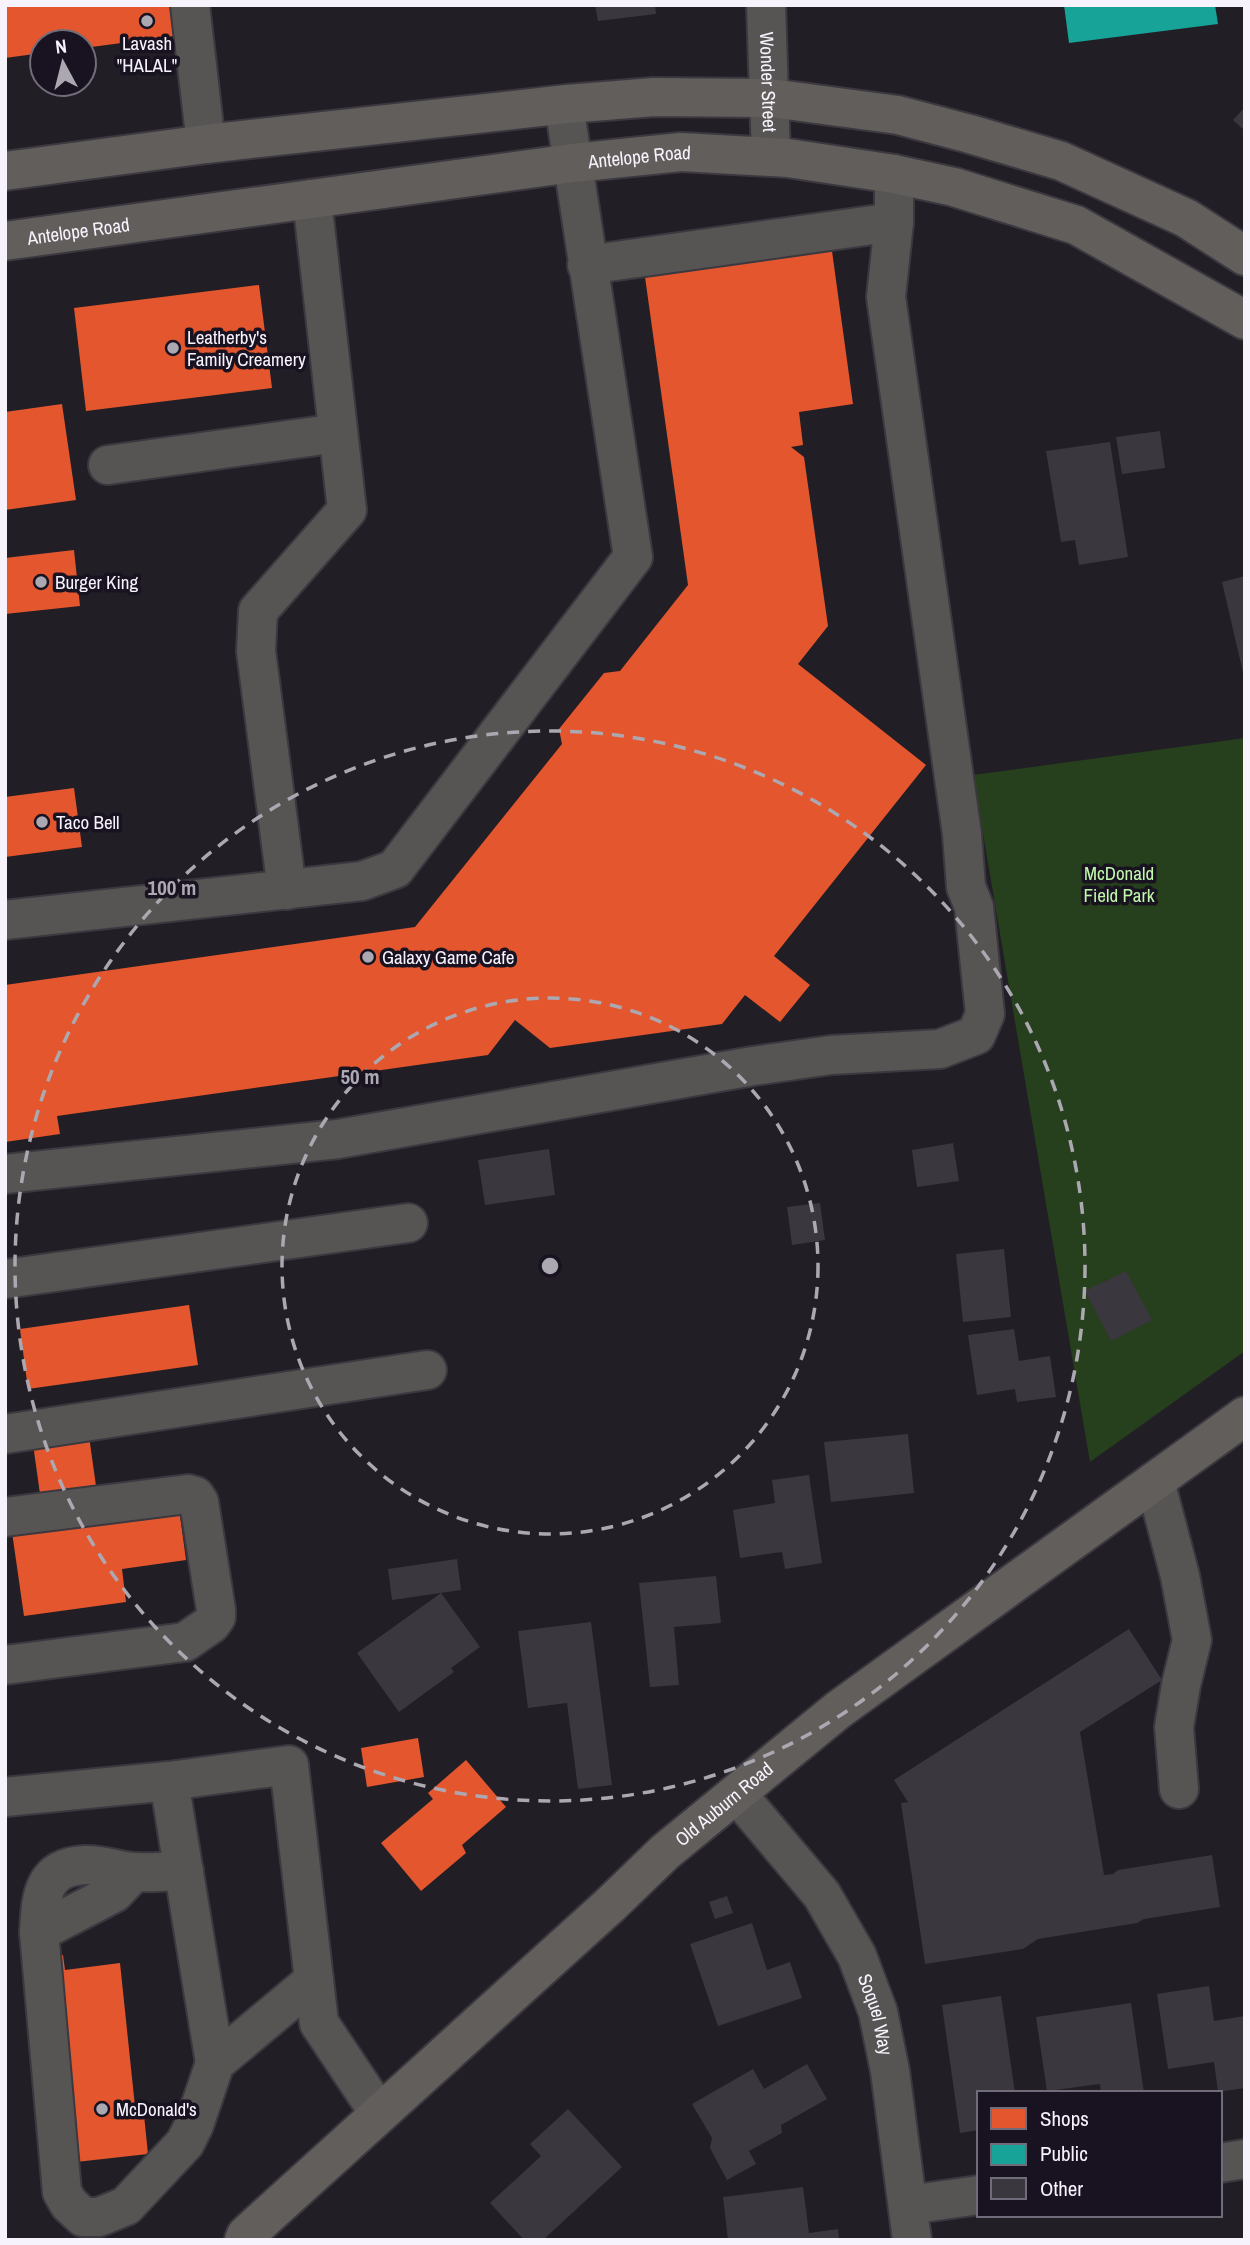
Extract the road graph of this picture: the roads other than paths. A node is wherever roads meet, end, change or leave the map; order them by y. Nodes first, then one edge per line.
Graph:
1 (190, 5) edge
2 (766, 5) edge
3 (771, 98) junction
4 (564, 105) junction
5 (206, 144) junction
6 (771, 157) junction
7 (573, 163) junction
8 (5, 171) edge
9 (894, 174) junction
10 (312, 199) junction
11 (894, 222) junction
12 (5, 241) edge
13 (1245, 256) edge
14 (587, 265) junction
15 (1245, 320) edge
16 (338, 433) junction
17 (108, 465) dead end
18 (287, 890) junction
19 (5, 920) edge
20 (5, 1174) edge
21 (408, 1223) dead end
22 (5, 1279) edge
23 (427, 1370) dead end
24 (1245, 1416) edge
25 (5, 1434) edge
26 (1155, 1481) junction
27 (5, 1517) edge
28 (5, 1665) edge
29 (169, 1781) junction
30 (1179, 1789) dead end
31 (737, 1794) junction
32 (5, 1797) edge
33 (184, 1871) junction
34 (314, 1980) junction
35 (215, 2063) junction
36 (379, 2113) junction
37 (1245, 2160) edge
38 (1222, 2163) edge
39 (977, 2196) edge
40 (910, 2222) edge
41 (239, 2238) edge

1 - 5 street
2 - 3 street, Wonder Street
3 - 4 main road
3 - 6 street, Wonder Street
3 - 13 main road
4 - 5 main road
4 - 7 street
5 - 8 main road
6 - 7 main road, Antelope Road
6 - 9 main road, Antelope Road
7 - 10 main road, Antelope Road
7 - 14 street
9 - 11 street
9 - 15 main road, Antelope Road
10 - 12 main road, Antelope Road
10 - 16 street
11 - 14 street
11 - 20 street
14 - 18 street
16 - 17 street
16 - 18 street
18 - 19 street
21 - 22 street
23 - 25 street
24 - 26 main road, Old Auburn Road
26 - 30 street
26 - 31 main road, Old Auburn Road
27 - 28 street
29 - 32 street
29 - 33 street
29 - 34 street
31 - 36 main road, Old Auburn Road
31 - 40 street, Soquel Way
33 - 35 street
33 - 35 street
34 - 35 street
34 - 36 street
36 - 41 main road, Old Auburn Road
37 - 38 street
39 - 40 street, Soquel Way

